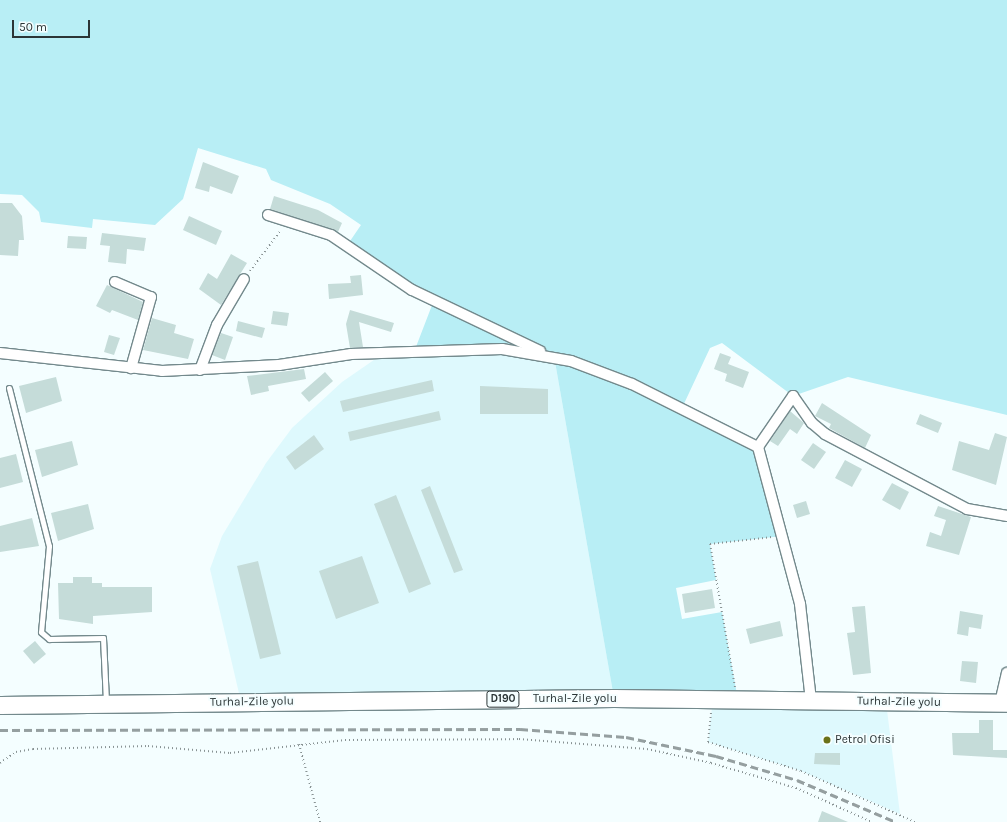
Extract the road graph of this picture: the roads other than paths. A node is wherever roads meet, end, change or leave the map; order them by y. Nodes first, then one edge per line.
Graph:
1 (268, 215) dead end
2 (244, 279) road end
3 (115, 282) dead end
4 (0, 353) edge
5 (546, 355) junction
6 (131, 368) junction
7 (200, 370) junction
8 (9, 388) dead end
9 (758, 447) junction
10 (1007, 516) edge
11 (1007, 673) edge
12 (811, 701) junction
13 (1003, 703) edge
14 (106, 704) junction
15 (0, 705) edge

1 - 5 street
2 - 7 street
3 - 6 street
4 - 6 street
5 - 7 street
5 - 9 street
6 - 7 street
8 - 14 lane
9 - 10 street
9 - 12 street
11 - 13 street
12 - 13 main road, Turhal-Zile yolu / D190
12 - 14 main road, Turhal-Zile yolu / D190
14 - 15 main road, Turhal-Zile yolu / D190

